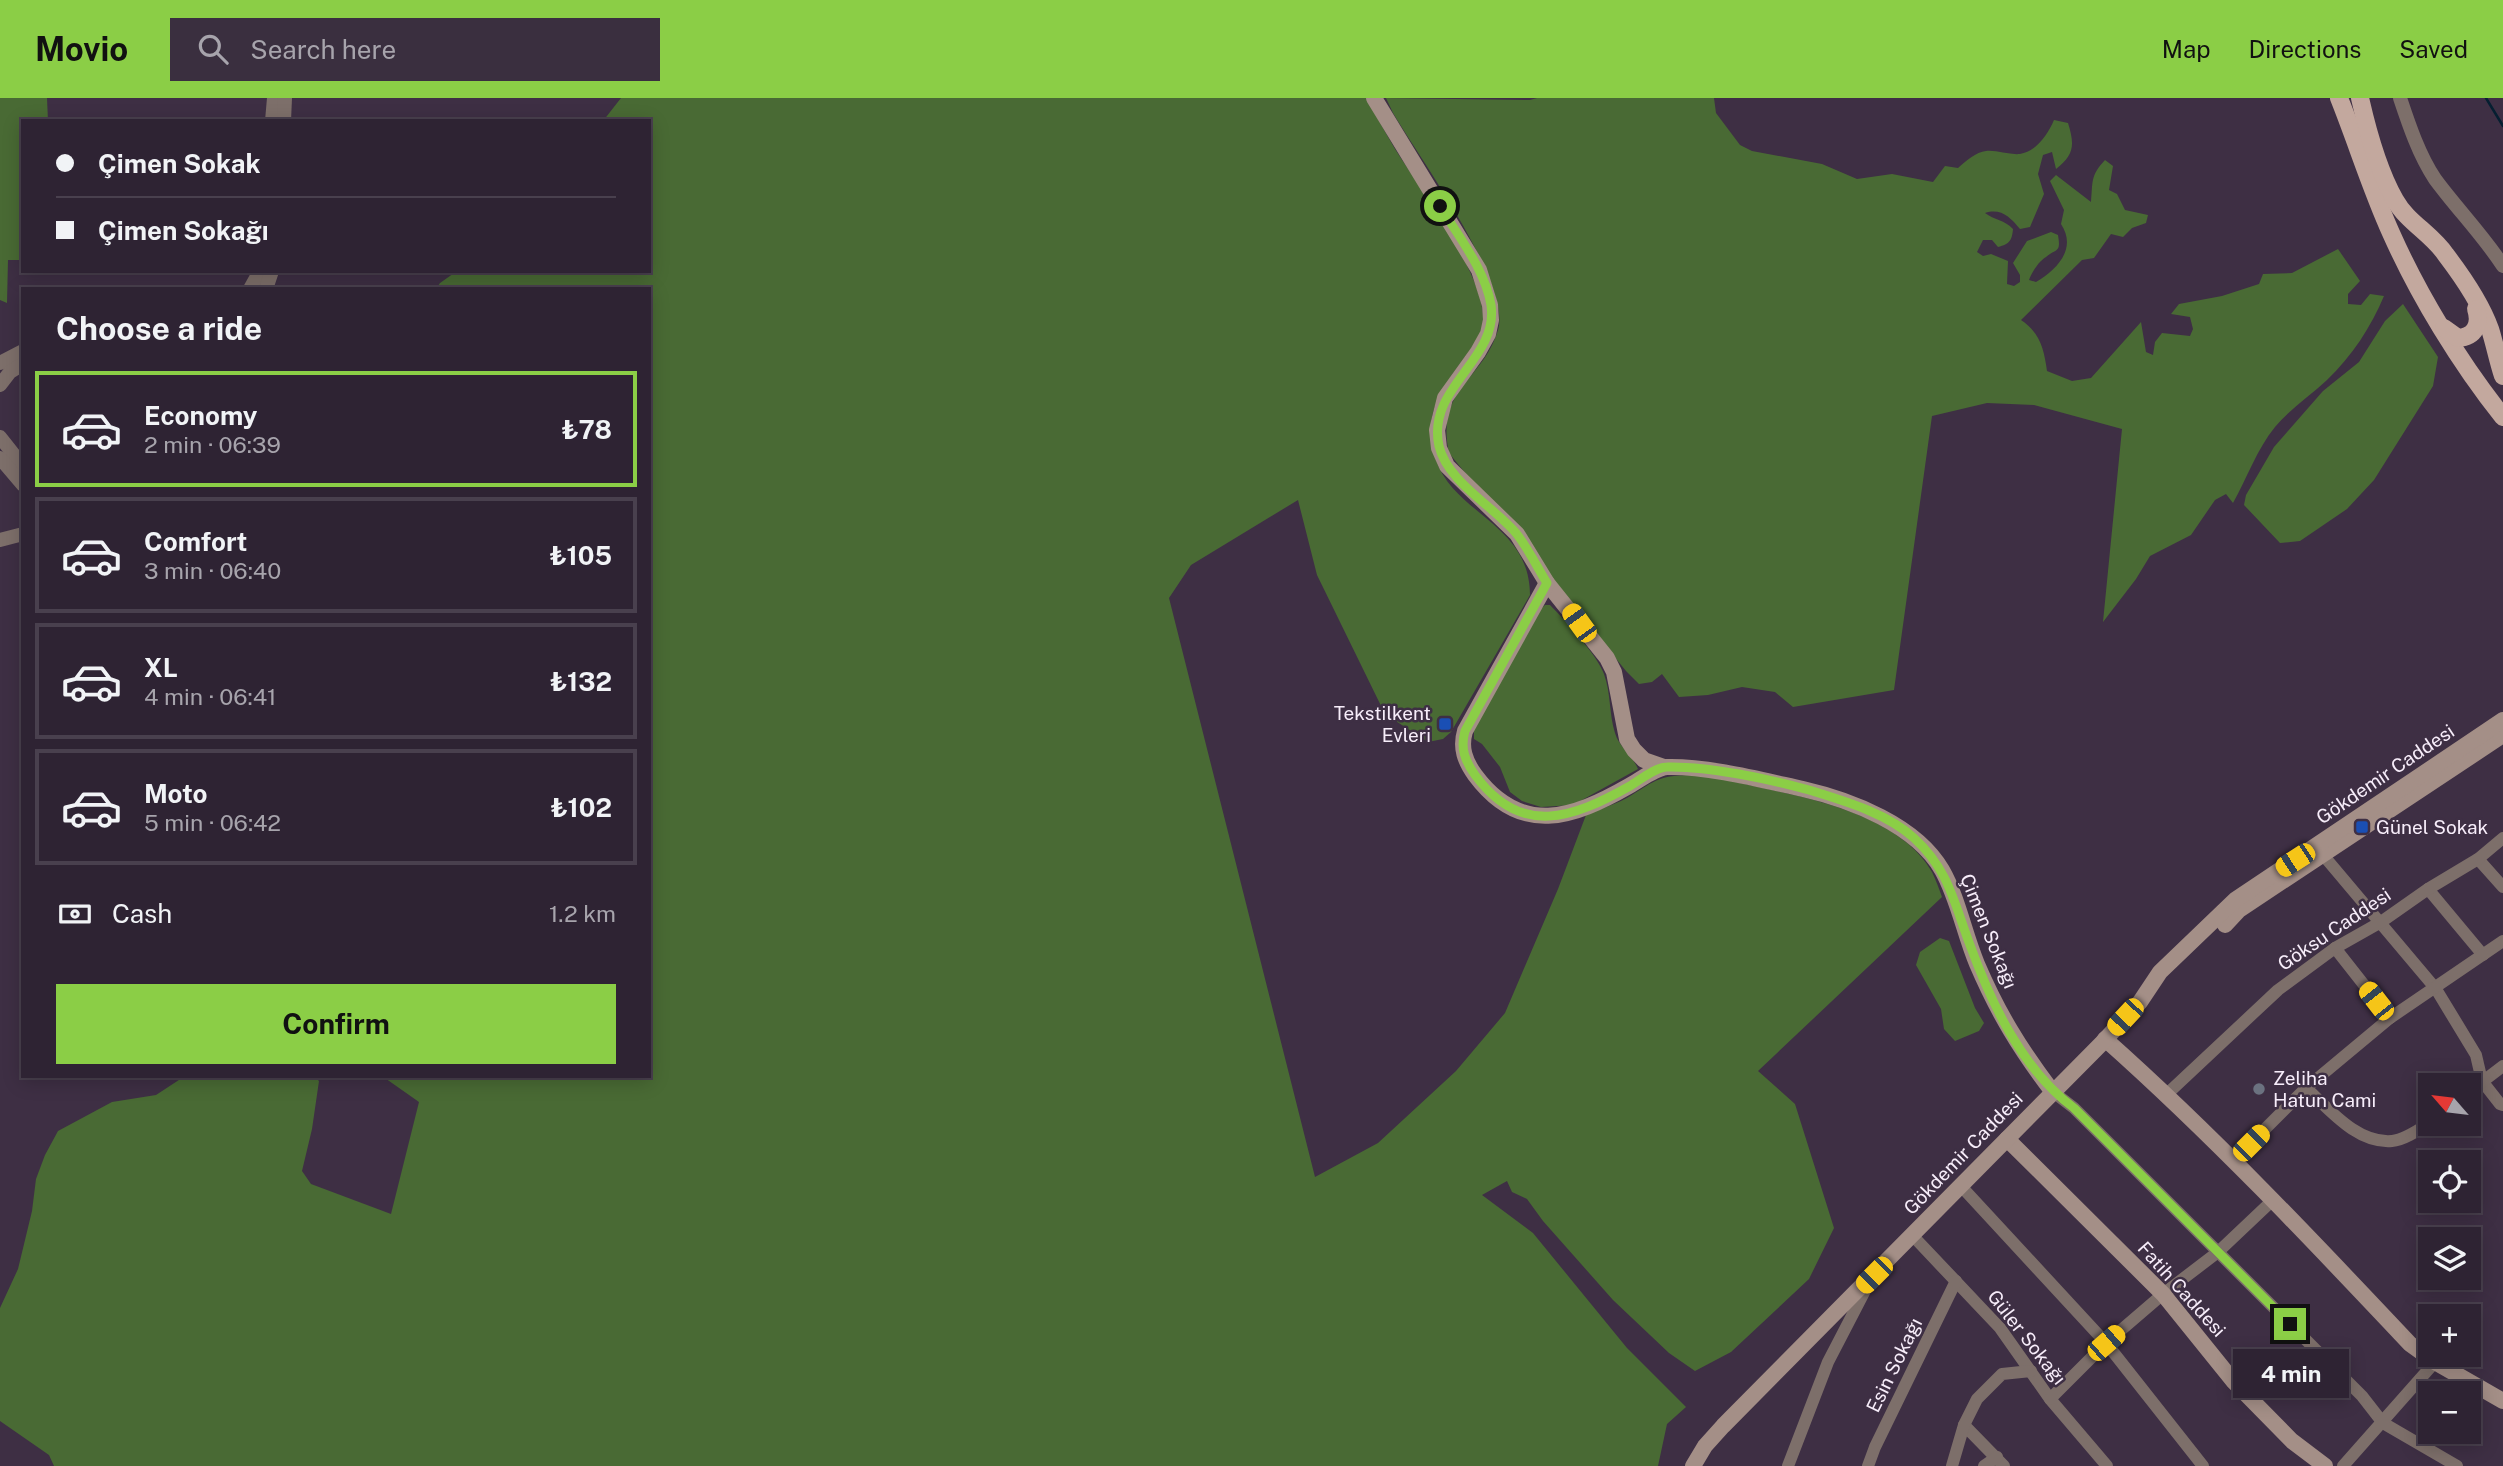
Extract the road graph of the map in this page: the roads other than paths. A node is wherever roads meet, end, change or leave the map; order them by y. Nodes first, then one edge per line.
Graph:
1 (274, 98) edge
2 (285, 98) edge
3 (1374, 98) edge
4 (2339, 98) edge
5 (2360, 98) edge
6 (2400, 98) edge
7 (272, 119) edge
8 (284, 119) edge
9 (2503, 266) edge
10 (2462, 279) junction
11 (2441, 326) junction
12 (21, 352) edge
13 (0, 363) edge
14 (21, 365) edge
15 (2503, 376) edge
16 (0, 385) edge
17 (2503, 417) edge
18 (0, 437) edge
19 (0, 458) edge
20 (21, 463) edge
21 (21, 483) edge
22 (21, 535) edge
23 (0, 540) edge
24 (1547, 583) junction
25 (2503, 720) edge
26 (2503, 735) edge
27 (1664, 767) junction
28 (2503, 838) edge
29 (2319, 851) junction
30 (2479, 859) junction
31 (2503, 887) edge
32 (2428, 889) junction
33 (2381, 922) junction
34 (2503, 941) edge
35 (2335, 948) junction
36 (2483, 955) junction
37 (2436, 989) junction
38 (2390, 1018) junction
39 (2105, 1039) junction
40 (2503, 1066) edge
41 (2480, 1073) edge
42 (2482, 1081) joint
43 (2306, 1088) junction
44 (2052, 1091) junction
45 (2167, 1094) junction
46 (2503, 1105) edge
47 (2418, 1128) edge
48 (2007, 1139) junction
49 (2233, 1161) junction
50 (1960, 1185) junction
51 (2274, 1199) junction
52 (1912, 1235) junction
53 (2218, 1252) junction
54 (1874, 1275) junction
55 (1956, 1281) junction
56 (2163, 1294) junction
57 (2106, 1343) junction
58 (2418, 1350) edge
59 (2431, 1367) edge
60 (2444, 1367) edge
61 (2031, 1371) junction
62 (2050, 1399) junction
63 (2503, 1401) edge
64 (2383, 1423) junction
65 (1964, 1424) junction
66 (2001, 1461) edge
67 (1693, 1466) edge
68 (1788, 1466) edge
69 (1868, 1466) edge
70 (1952, 1466) edge
71 (1984, 1466) edge
72 (2108, 1466) edge
73 (2203, 1466) edge
74 (2325, 1466) edge
75 (2343, 1466) edge
76 (2457, 1466) edge

1 - 7 street
2 - 8 street
3 - 24 main road
4 - 11 main road
5 - 10 main road
6 - 9 street
10 - 11 main road
10 - 15 main road
11 - 17 main road
12 - 13 street
14 - 16 street
18 - 20 street
19 - 21 street
22 - 23 street
24 - 27 main road
24 - 27 main road
25 - 29 main road, Gökdemir Caddesi
26 - 29 main road
27 - 44 main road, Çimen Sokağı
28 - 30 street, Göksu Caddesi
29 - 33 street
29 - 39 main road, Gökdemir Caddesi
30 - 31 street
30 - 32 street, Göksu Caddesi
32 - 33 street, Göksu Caddesi
32 - 36 street
33 - 35 street, Göksu Caddesi
33 - 37 street
34 - 36 street
35 - 38 street
35 - 45 street, Göksu Caddesi
36 - 37 street
37 - 38 street
37 - 41 street
38 - 43 street
39 - 44 main road, Gökdemir Caddesi
39 - 45 main road
40 - 42 street
42 - 46 street
43 - 47 street
43 - 49 street
44 - 48 main road, Gökdemir Caddesi
44 - 53 street, Çimen Sokağı
45 - 49 main road
48 - 50 main road, Gökdemir Caddesi
48 - 56 main road, Fatih Caddesi
49 - 51 main road
50 - 52 main road, Gökdemir Caddesi
50 - 57 street
51 - 53 street
51 - 58 main road
52 - 54 main road, Gökdemir Caddesi
52 - 55 street, Güler Sokağı
53 - 56 street
53 - 64 street, Çimen Sokağı
54 - 67 main road, Gökdemir Caddesi
54 - 68 street, Gökdemir Caddesi
55 - 61 street, Güler Sokağı
55 - 69 street, Esin Sokağı
56 - 57 street
56 - 74 main road, Fatih Caddesi
57 - 62 street
57 - 73 street
59 - 64 street
60 - 63 main road
61 - 62 street, Güler Sokağı
61 - 65 street
62 - 72 street, Güler Sokağı
64 - 75 street
64 - 76 street
65 - 66 street
65 - 70 street
66 - 71 street

